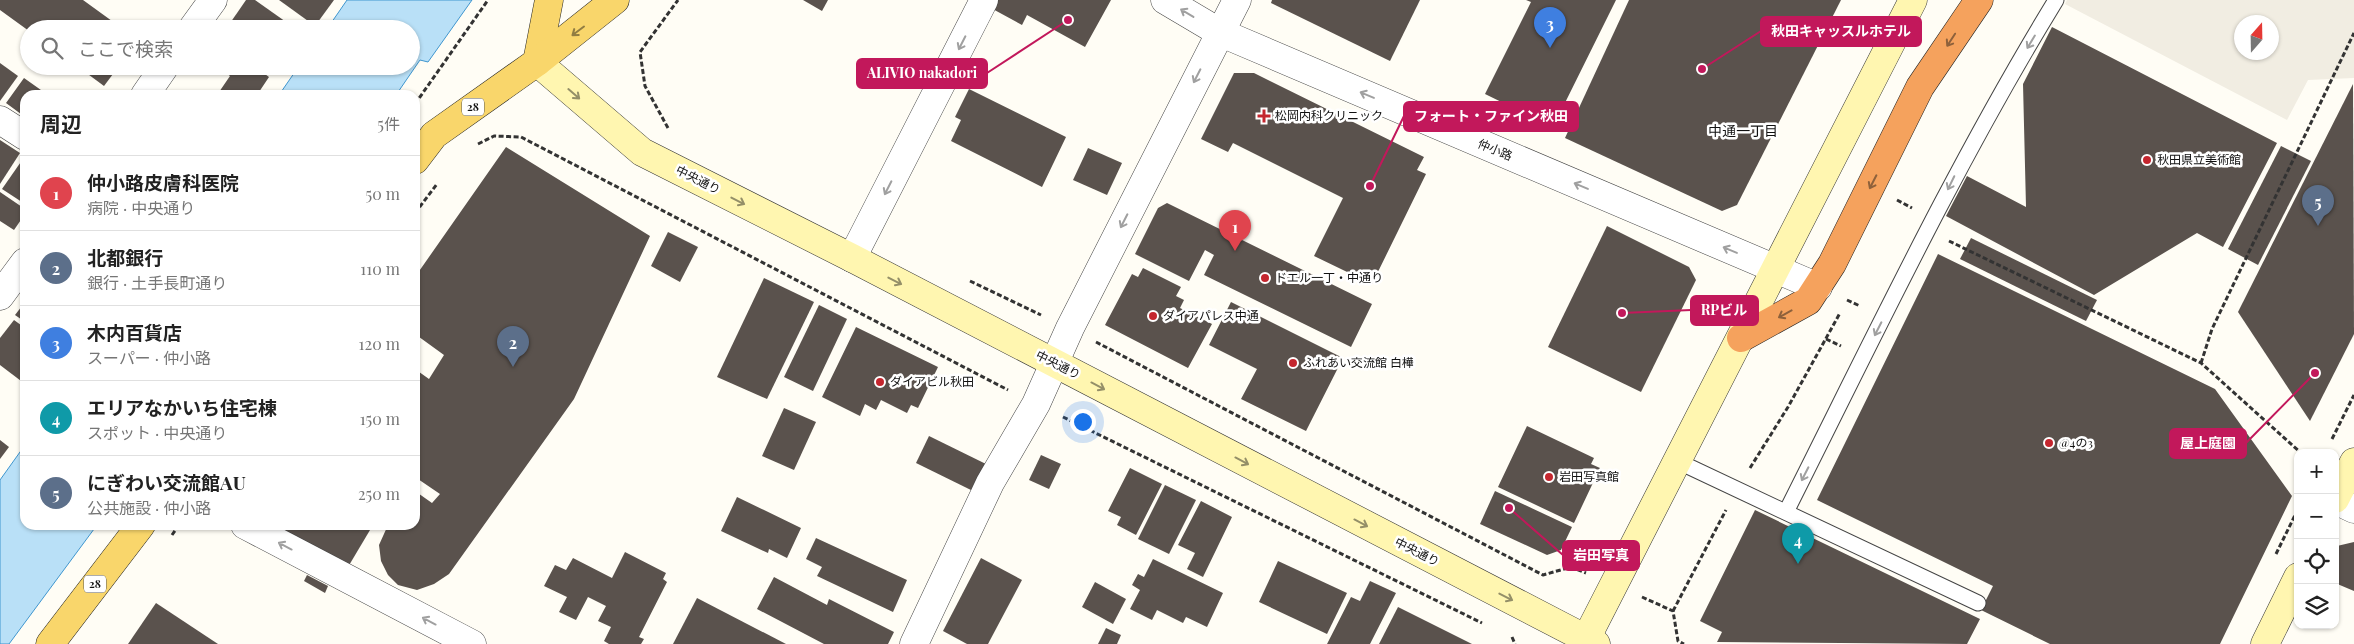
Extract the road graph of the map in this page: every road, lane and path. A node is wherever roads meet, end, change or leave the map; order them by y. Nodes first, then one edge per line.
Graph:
1 (213, 0) edge
2 (488, 0) edge
3 (549, 0) edge
4 (615, 0) edge
5 (678, 0) edge
6 (984, 0) edge
7 (1164, 0) edge
8 (1237, 0) edge
9 (1912, 0) edge
10 (1979, 0) edge
11 (2056, 0) edge
12 (199, 20) edge
13 (1219, 32) junction
14 (2354, 33) edge
15 (537, 62) junction
16 (159, 75) edge
17 (148, 90) edge
18 (420, 97) edge
19 (0, 120) edge
20 (675, 132) dead end
21 (20, 133) edge
22 (477, 145) dead end
23 (420, 153) edge
24 (443, 176) dead end
25 (1892, 197) dead end
26 (420, 207) edge
27 (1918, 212) dead end
28 (1928, 230) junction
29 (852, 258) junction
30 (20, 269) edge
31 (1775, 269) junction
32 (961, 277) dead end
33 (1818, 287) junction
34 (0, 296) edge
35 (1070, 328) junction
36 (1741, 338) junction
37 (2201, 363) junction
38 (1055, 364) junction
39 (2354, 395) edge
40 (1036, 404) junction
41 (2330, 444) dead end
42 (2297, 449) edge
43 (1678, 460) junction
44 (2354, 462) edge
45 (2338, 494) edge
46 (2339, 502) edge
47 (2354, 509) edge
48 (1786, 512) junction
49 (137, 530) edge
50 (255, 530) edge
51 (1614, 584) junction
52 (2294, 584) edge
53 (1978, 603) dead end
54 (1486, 625) dead end
55 (1504, 633) dead end
56 (1587, 642) edge
57 (50, 644) edge
58 (472, 644) edge
59 (914, 644) edge
60 (1515, 644) edge
61 (1684, 644) edge
62 (2265, 644) edge

1 - 12 street
2 - 18 path
3 - 15 main road
4 -> 15 main road, 28
5 - 20 path
6 -> 29 street
13 -> 7 street, 仲小路
8 - 13 street
9 - 31 street
10 -> 33 highway
11 -> 28 lane
31 -> 13 street, 仲小路
13 -> 35 street
14 - 37 path
15 - 23 main road, 28
15 -> 29 street, 中央通り
16 - 17 street
19 - 21 street
22 - 40 path
24 - 26 path
25 - 27 path
28 - 37 path
28 -> 48 lane
29 -> 38 street, 中央通り
30 - 34 street
31 - 33 street, 仲小路
31 - 36 street
32 - 35 path
33 -> 36 highway
35 - 38 street
35 - 51 path
36 - 43 street
37 - 42 path
38 - 40 street
38 -> 56 street, 中央通り
39 - 41 path
40 - 54 path
40 - 59 street
43 - 48 lane
43 - 51 street
44 - 45 street
46 - 47 street
48 - 53 lane
49 - 57 main road, 28
58 -> 50 street
51 - 56 street
51 - 61 path
52 - 62 street
55 - 60 path

